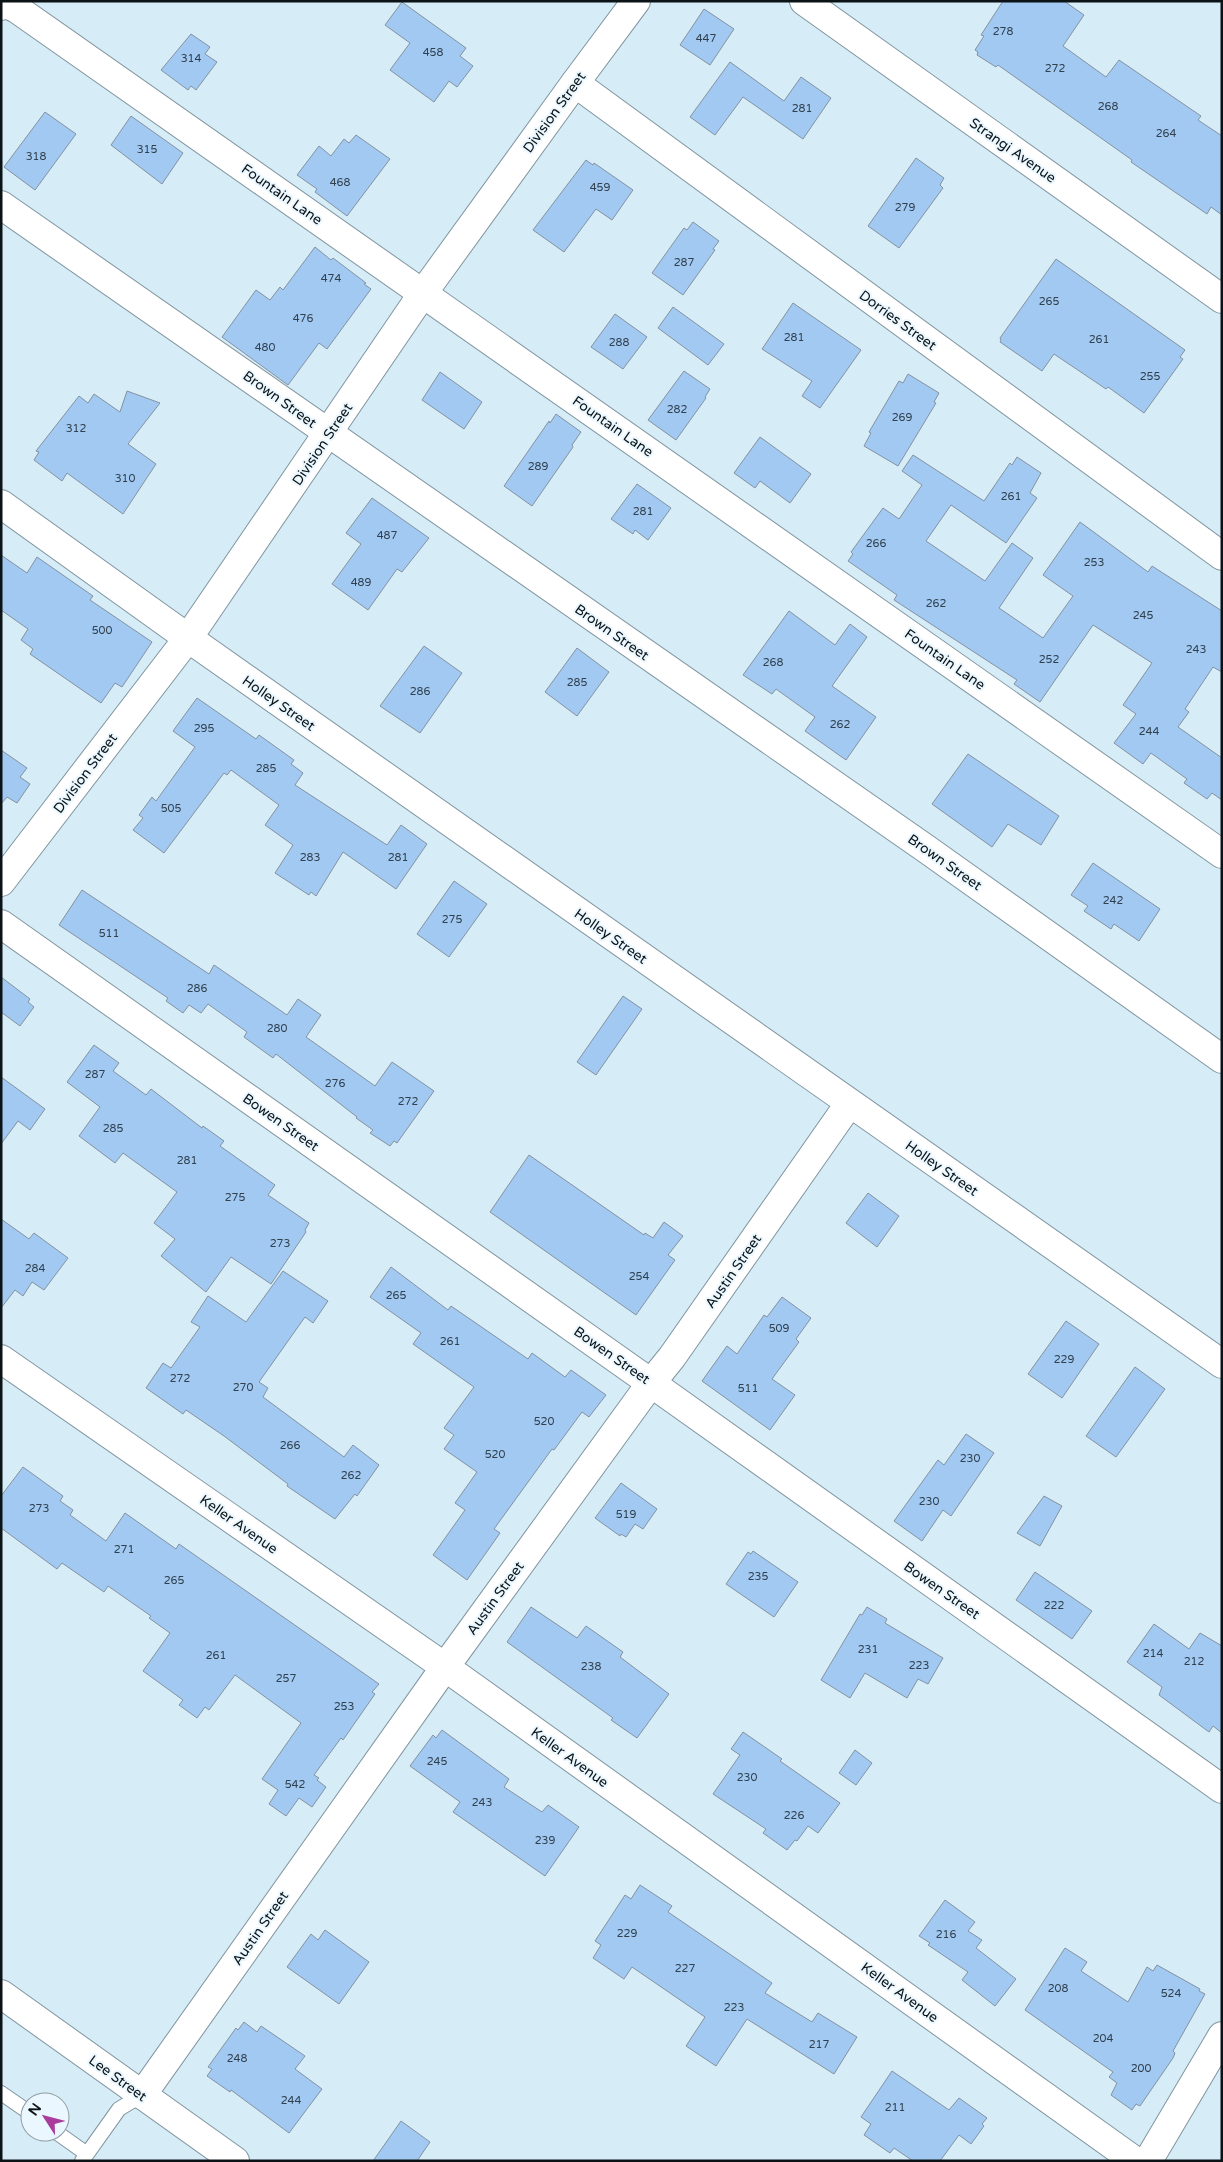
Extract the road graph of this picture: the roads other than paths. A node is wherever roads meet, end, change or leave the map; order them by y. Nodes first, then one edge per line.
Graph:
1 (636, 1) edge
2 (804, 1) edge
3 (2, 5) edge
4 (575, 83) junction
5 (1, 205) edge
6 (423, 293) junction
7 (1222, 299) edge
8 (329, 434) junction
9 (1, 504) edge
10 (1222, 556) edge
11 (188, 638) junction
12 (1222, 854) edge
13 (1, 882) edge
14 (1, 924) edge
15 (1222, 1059) edge
16 (849, 1104) junction
17 (1, 1359) edge
18 (1222, 1364) edge
19 (651, 1383) junction
20 (445, 1667) junction
21 (1222, 1789) edge
22 (1, 1994) edge
23 (1222, 2036) edge
24 (1, 2093) edge
25 (142, 2095) junction
26 (20, 2106) edge
27 (68, 2142) edge
28 (85, 2157) edge
29 (235, 2161) edge
30 (1135, 2161) edge
31 (1148, 2161) edge

1 - 4 street, Division Street
2 - 7 street, Strangi Avenue
3 - 6 street, Fountain Lane
4 - 6 street, Division Street
4 - 10 street, Dorries Street
5 - 8 street, Brown Street
6 - 8 street, Division Street
6 - 12 street, Fountain Lane
8 - 11 street, Division Street
8 - 15 street, Brown Street
9 - 11 street, Holley Street
11 - 13 street, Division Street
11 - 16 street, Holley Street
14 - 19 street, Bowen Street
16 - 18 street, Holley Street
16 - 19 street, Austin Street
17 - 20 street, Keller Avenue
19 - 20 street, Austin Street
19 - 21 street, Bowen Street
20 - 25 street, Austin Street
20 - 30 street, Keller Avenue
22 - 25 street, Lee Street
23 - 31 street
24 - 26 lane
25 - 28 lane
25 - 29 street, Lee Street
27 - 28 lane

